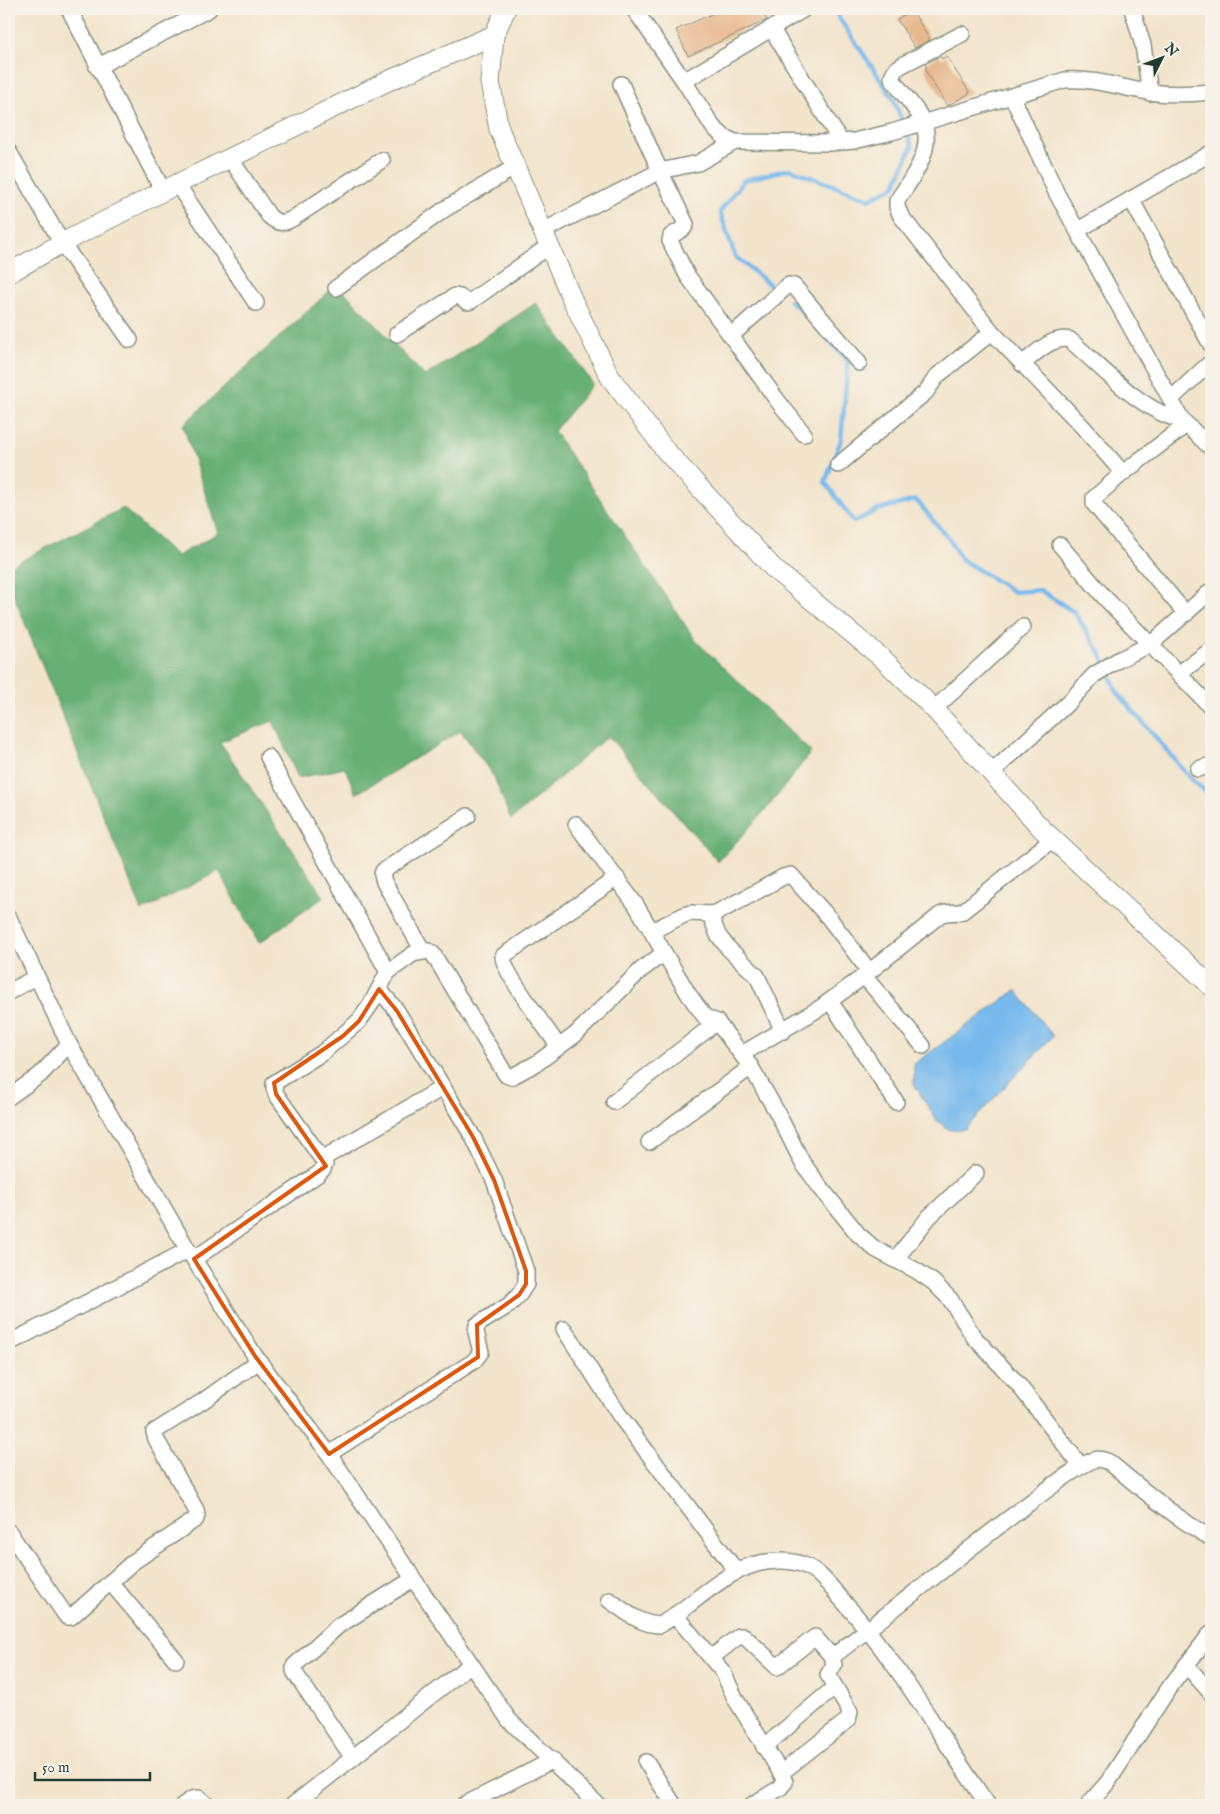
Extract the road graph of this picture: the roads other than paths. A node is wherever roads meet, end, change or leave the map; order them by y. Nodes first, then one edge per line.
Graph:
1 (69, 9) edge
2 (209, 9) edge
3 (506, 9) edge
4 (634, 9) edge
5 (804, 9) edge
6 (1132, 9) edge
7 (771, 28) junction
8 (962, 34) dead end
9 (494, 35) junction
10 (97, 67) junction
11 (684, 81) junction
12 (621, 84) dead end
13 (1211, 92) edge
14 (1150, 93) junction
15 (1012, 96) junction
16 (920, 122) junction
17 (735, 142) junction
18 (841, 142) junction
19 (9, 152) edge
20 (1211, 154) edge
21 (230, 158) junction
22 (382, 160) dead end
23 (515, 167) junction
24 (660, 172) junction
25 (170, 188) junction
26 (1132, 199) junction
27 (1078, 230) junction
28 (546, 238) junction
29 (62, 243) junction
30 (9, 273) edge
31 (336, 288) dead end
32 (256, 303) dead end
33 (992, 332) junction
34 (397, 334) dead end
35 (732, 336) junction
36 (130, 340) dead end
37 (1211, 345) edge
38 (1211, 362) edge
39 (859, 363) dead end
40 (1022, 364) junction
41 (1171, 398) junction
42 (1184, 422) junction
43 (804, 434) dead end
44 (1211, 448) edge
45 (838, 465) dead end
46 (1123, 473) junction
47 (1060, 545) dead end
48 (1211, 591) edge
49 (1186, 614) junction
50 (1023, 626) dead end
51 (1150, 644) junction
52 (1211, 650) edge
53 (1178, 674) junction
54 (1211, 707) edge
55 (934, 709) junction
56 (268, 756) dead end
57 (992, 773) junction
58 (468, 816) dead end
59 (576, 824) dead end
60 (1053, 839) junction
61 (617, 878) junction
62 (710, 914) junction
63 (9, 918) edge
64 (652, 931) junction
65 (422, 951) junction
66 (664, 952) junction
67 (388, 972) junction
68 (866, 974) junction
69 (36, 977) junction
70 (1211, 986) edge
71 (379, 989) junction
72 (9, 992) edge
73 (830, 1001) junction
74 (717, 1022) junction
75 (783, 1031) junction
76 (70, 1044) junction
77 (922, 1046) dead end
78 (559, 1047) junction
79 (742, 1054) junction
80 (751, 1067) junction
81 (442, 1088) junction
82 (9, 1097) edge
83 (614, 1102) dead end
84 (896, 1102) dead end
85 (649, 1142) dead end
86 (322, 1159) junction
87 (976, 1173) dead end
88 (191, 1254) junction
89 (895, 1260) junction
90 (564, 1329) dead end
91 (9, 1343) edge
92 (259, 1361) junction
93 (329, 1454) junction
94 (1082, 1466) junction
95 (9, 1532) edge
96 (1211, 1538) edge
97 (737, 1572) junction
98 (413, 1579) junction
99 (110, 1582) junction
100 (609, 1600) dead end
101 (675, 1615) junction
102 (869, 1630) junction
103 (1211, 1633) edge
104 (832, 1657) junction
105 (711, 1658) junction
106 (176, 1660) dead end
107 (471, 1664) junction
108 (1186, 1665) junction
109 (835, 1688) junction
110 (1211, 1693) edge
111 (764, 1747) junction
112 (353, 1758) junction
113 (553, 1760) junction
114 (646, 1762) dead end
115 (781, 1773) junction
116 (183, 1805) edge
117 (208, 1805) edge
118 (293, 1805) edge
119 (464, 1805) edge
120 (598, 1805) edge
121 (674, 1805) edge
122 (752, 1805) edge
123 (988, 1805) edge
124 (1088, 1805) edge

1 - 10 street
2 - 10 street
3 - 9 street
4 - 11 street
5 - 7 street
6 - 14 street
7 - 11 street
7 - 18 street
8 - 16 street
9 - 21 street
9 - 23 street
10 - 25 street
11 - 17 street
12 - 24 street
13 - 14 street
14 - 15 street
15 - 16 street
15 - 27 street
16 - 18 street
16 - 33 street
17 - 18 street
17 - 24 street
19 - 29 street
20 - 26 street
21 - 22 street
21 - 25 street
23 - 28 street
23 - 31 street
24 - 28 street
24 - 35 street
25 - 29 street
25 - 32 street
26 - 27 street
26 - 37 street
27 - 41 street
28 - 34 street
28 - 55 street
29 - 30 street
29 - 36 street
33 - 40 street
33 - 45 street
35 - 39 street
35 - 43 street
38 - 41 street
40 - 42 street
40 - 46 street
41 - 42 street
42 - 44 street
42 - 46 street
46 - 49 street
47 - 51 street
48 - 49 street
49 - 51 street
50 - 55 street
51 - 53 street
51 - 57 street
52 - 53 street
53 - 54 street
55 - 57 street
56 - 67 street
57 - 60 street
58 - 65 street
59 - 61 street
60 - 68 street
60 - 70 street
61 - 64 street
61 - 78 street
62 - 64 street
62 - 68 street
62 - 75 street
63 - 69 street
64 - 66 street
65 - 67 street
65 - 78 street
66 - 74 street
66 - 78 street
67 - 71 street
68 - 73 street
68 - 77 street
69 - 72 street
69 - 76 street
71 - 81 street
71 - 86 street
73 - 75 street
73 - 84 street
74 - 79 street
74 - 83 street
75 - 79 street
76 - 82 street
76 - 88 street
79 - 80 street
80 - 85 street
80 - 89 street
81 - 86 street
81 - 93 street
86 - 88 street
87 - 89 street
88 - 91 street
88 - 92 street
89 - 94 street
90 - 97 street
92 - 93 street
92 - 99 street
93 - 98 street
94 - 96 street
94 - 102 street
95 - 99 street
97 - 101 street
97 - 102 street
98 - 107 street
98 - 112 street
99 - 106 street
100 - 101 street
101 - 105 street
102 - 104 street
102 - 123 street
103 - 108 street
104 - 105 street
104 - 109 street
105 - 111 street
107 - 112 street
107 - 113 street
108 - 110 street
108 - 124 street
109 - 111 street
109 - 115 street
111 - 115 street
112 - 118 street
113 - 119 street
113 - 120 street
114 - 121 street
115 - 122 street
116 - 117 street

